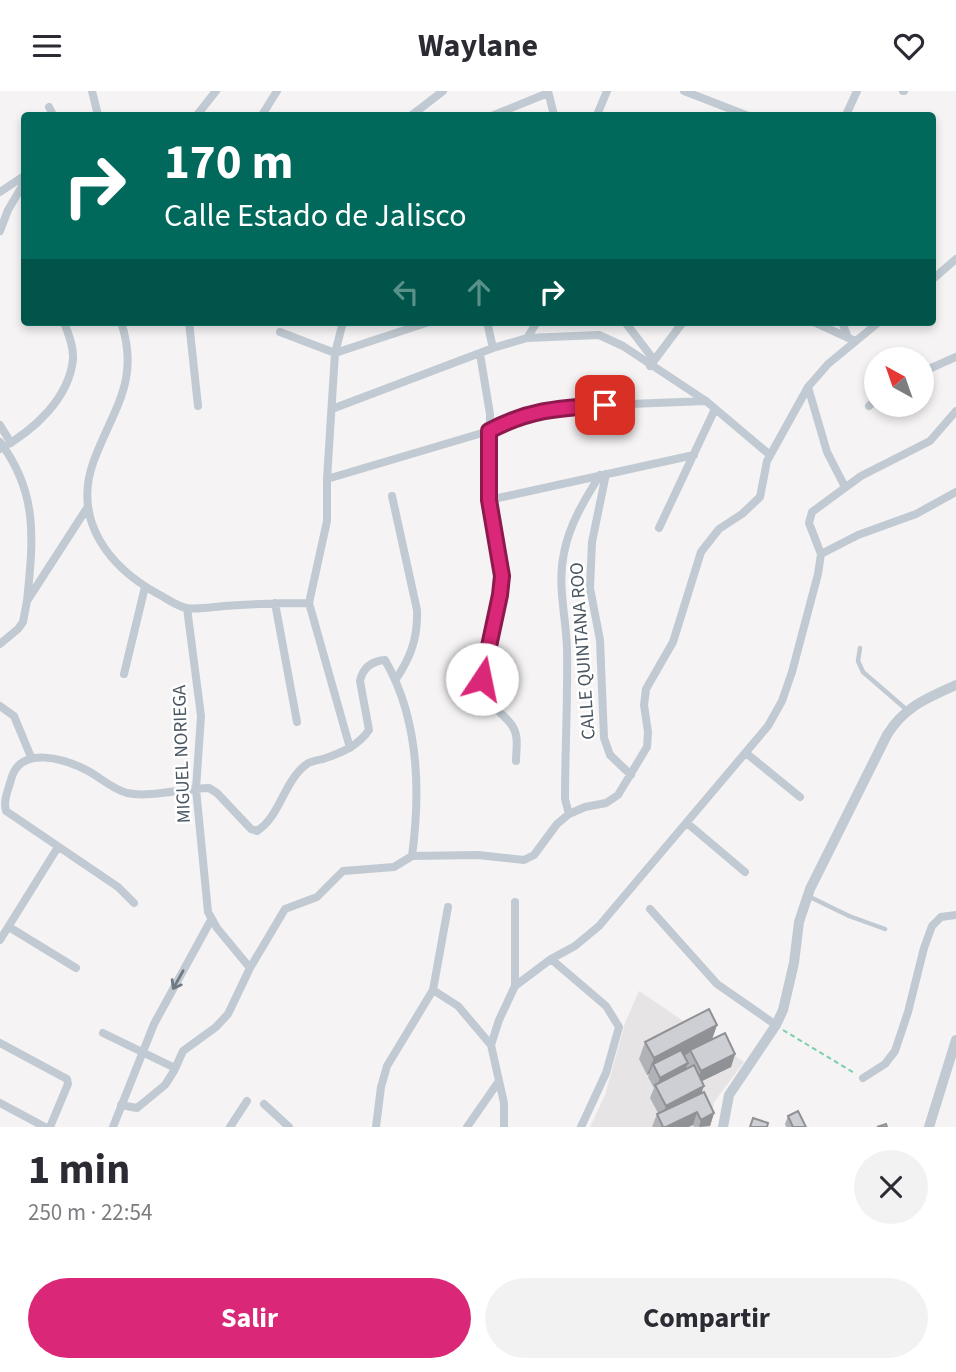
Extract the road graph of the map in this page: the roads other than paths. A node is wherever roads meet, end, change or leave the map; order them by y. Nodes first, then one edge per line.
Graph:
1 (92, 91) edge
2 (216, 91) edge
3 (277, 91) edge
4 (443, 91) edge
5 (607, 91) edge
6 (684, 91) edge
7 (857, 91) edge
8 (548, 92) edge
9 (97, 112) edge
10 (199, 112) edge
11 (264, 112) edge
12 (416, 112) edge
13 (501, 112) edge
14 (553, 112) edge
15 (598, 112) edge
16 (738, 112) edge
17 (847, 112) edge
18 (21, 178) edge
19 (21, 188) edge
20 (0, 192) edge
21 (8, 210) junction
22 (0, 221) edge
23 (0, 231) edge
24 (956, 260) edge
25 (936, 277) edge
26 (65, 326) edge
27 (122, 326) edge
28 (189, 326) edge
29 (342, 326) edge
30 (417, 326) edge
31 (488, 326) edge
32 (534, 326) edge
33 (628, 326) edge
34 (680, 326) edge
35 (824, 326) edge
36 (844, 326) edge
37 (873, 326) edge
38 (280, 332) dead end
39 (847, 335) junction
40 (527, 338) junction
41 (855, 341) junction
42 (493, 348) junction
43 (335, 353) junction
44 (480, 354) junction
45 (956, 357) edge
46 (652, 363) junction
47 (934, 367) edge
48 (808, 387) junction
49 (706, 401) junction
50 (198, 406) dead end
51 (332, 409) junction
52 (715, 409) junction
53 (956, 411) edge
54 (0, 425) edge
55 (489, 431) junction
56 (4, 445) edge
57 (694, 455) junction
58 (770, 455) junction
59 (603, 474) junction
60 (327, 479) junction
61 (845, 487) junction
62 (956, 492) edge
63 (392, 496) dead end
64 (489, 500) junction
65 (87, 508) junction
66 (659, 529) dead end
67 (821, 554) junction
68 (145, 587) junction
69 (27, 601) junction
70 (275, 603) junction
71 (309, 603) junction
72 (187, 608) junction
73 (1, 642) edge
74 (860, 648) dead end
75 (124, 674) dead end
76 (396, 678) junction
77 (956, 685) edge
78 (0, 706) edge
79 (907, 710) junction
80 (296, 722) dead end
81 (349, 748) junction
82 (746, 753) junction
83 (31, 757) junction
84 (516, 761) dead end
85 (631, 775) junction
86 (196, 789) junction
87 (800, 797) dead end
88 (569, 814) junction
89 (687, 823) junction
90 (58, 847) junction
91 (412, 856) junction
92 (745, 872) dead end
93 (807, 895) junction
94 (515, 902) dead end
95 (134, 903) dead end
96 (448, 907) dead end
97 (650, 909) dead end
98 (956, 915) edge
99 (211, 920) junction
100 (9, 927) junction
101 (885, 929) dead end
102 (0, 940) edge
103 (551, 959) junction
104 (76, 968) dead end
105 (250, 968) junction
106 (515, 986) junction
107 (433, 990) junction
108 (776, 1025) junction
109 (103, 1034) dead end
110 (956, 1040) edge
111 (0, 1043) edge
112 (491, 1045) junction
113 (142, 1052) junction
114 (175, 1068) junction
115 (863, 1078) road end
116 (499, 1081) junction
117 (247, 1101) dead end
118 (0, 1103) edge
119 (264, 1104) dead end
120 (121, 1105) junction
121 (45, 1127) edge
122 (50, 1127) edge
123 (113, 1127) edge
124 (230, 1127) edge
125 (289, 1127) edge
126 (376, 1127) edge
127 (467, 1127) edge
128 (505, 1127) edge
129 (580, 1127) edge
130 (723, 1127) edge
131 (929, 1127) edge

1 - 9 street
2 - 10 street
3 - 11 street
4 - 12 street
5 - 15 street
6 - 16 street
7 - 17 street
8 - 13 street
8 - 14 street
18 - 20 street
19 - 21 street
21 - 22 street
21 - 23 street
24 - 25 street
26 - 56 street
27 - 65 street
28 - 50 street
29 - 43 street
30 - 43 street
31 - 42 street
32 - 40 street
33 - 46 street
34 - 46 street
35 - 39 street
36 - 39 street
37 - 41 street
38 - 43 street
39 - 41 street
40 - 42 street
40 - 46 street
41 - 48 street
42 - 44 street
43 - 51 street
44 - 51 street
44 - 55 street
45 - 47 street
46 - 49 street
48 - 58 street
48 - 61 street
49 - 52 street
49 - 55 street
51 - 60 street
52 - 57 street
52 - 58 street
53 - 61 street
54 - 56 street
55 - 60 street
55 - 64 street
56 - 69 street
57 - 59 street
57 - 66 street
58 - 85 street
59 - 64 street
59 - 85 street, CALLE QUINTANA ROO
59 - 88 street
60 - 71 street
61 - 67 street
62 - 67 street
63 - 76 street
64 - 84 street
65 - 68 street
65 - 69 street
67 - 82 street
68 - 72 street
68 - 75 street
69 - 73 street
70 - 71 street
70 - 72 street
70 - 80 street
71 - 81 street
72 - 86 street, MIGUEL NORIEGA
74 - 79 lane
76 - 81 street
76 - 91 street
77 - 79 street
78 - 83 street
79 - 93 street
81 - 86 street
82 - 87 street
82 - 89 street
83 - 86 street
83 - 90 street
85 - 88 street
86 - 99 street, MIGUEL NORIEGA
88 - 91 street
89 - 92 street
89 - 103 street
90 - 95 street
90 - 100 street
91 - 105 street
93 - 101 lane
93 - 108 street
94 - 106 street
96 - 107 street
97 - 108 street
98 - 115 street
99 - 105 street, MIGUEL NORIEGA
99 -> 113 street
100 - 102 street
100 - 104 street
103 - 106 street
103 - 129 street
105 - 114 street
106 - 112 street
107 - 112 street
107 - 126 street
108 - 130 street
109 - 113 street
110 - 131 street
111 - 122 street
112 - 116 street
113 - 114 street
113 - 120 street
114 - 120 street
116 - 127 street
116 - 128 street
117 - 124 street
118 - 121 street
119 - 125 street
120 - 123 street

